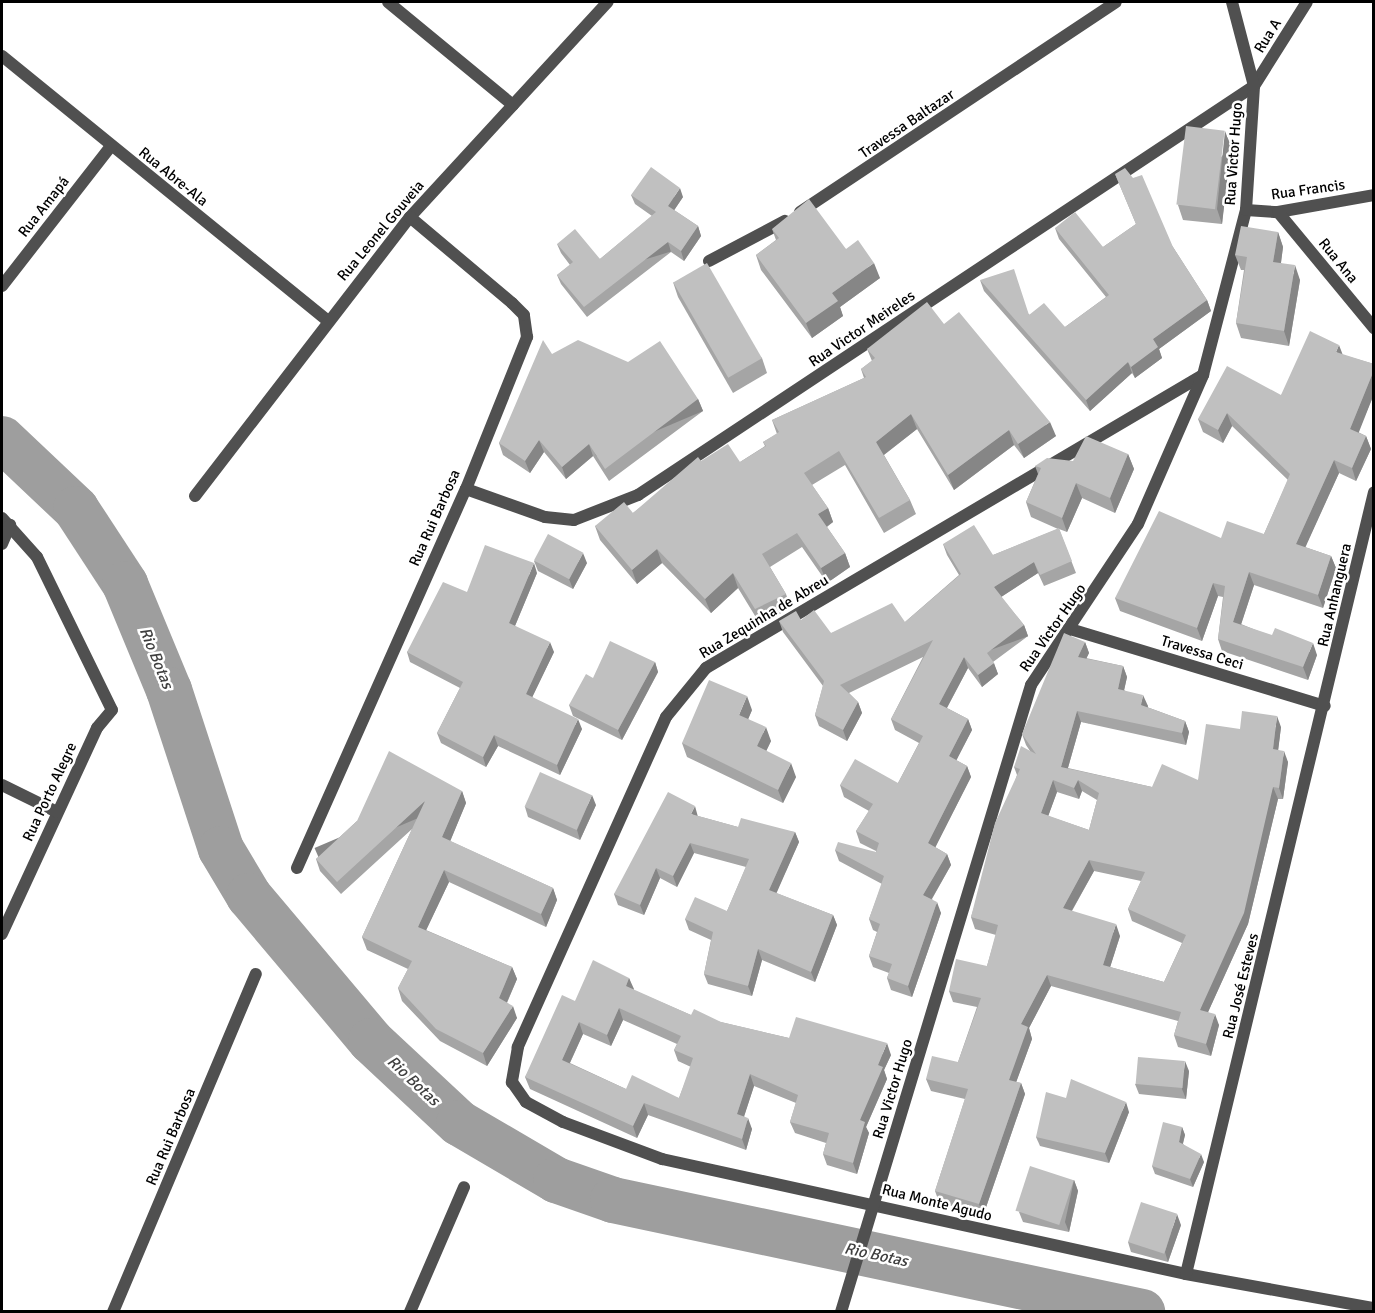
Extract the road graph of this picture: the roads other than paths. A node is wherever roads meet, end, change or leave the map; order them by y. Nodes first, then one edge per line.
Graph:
1 (387, 2) edge
2 (608, 2) edge
3 (1116, 2) edge
4 (1232, 2) edge
5 (1307, 2) edge
6 (2, 56) edge
7 (1254, 86) junction
8 (513, 105) junction
9 (111, 146) junction
10 (1374, 195) edge
11 (1246, 210) junction
12 (1278, 212) junction
13 (410, 217) junction
14 (709, 261) edge
15 (2, 286) edge
16 (327, 320) junction
17 (1374, 328) edge
18 (1203, 375) junction
19 (466, 489) junction
20 (1374, 492) edge
21 (195, 496) dead end
22 (6, 521) edge
23 (2, 544) edge
24 (1070, 629) junction
25 (1325, 706) junction
26 (2, 785) edge
27 (57, 812) junction
28 (297, 868) dead end
29 (2, 934) edge
30 (256, 974) dead end
31 (512, 1082) joint
32 (464, 1187) dead end
33 (874, 1203) junction
34 (1186, 1274) junction
35 (1374, 1308) edge
36 (113, 1311) edge
37 (410, 1311) edge
38 (841, 1311) edge

1 - 8 street
2 - 8 street, Rua Leonel Gouveia
3 - 14 street, Travessa Baltazar
4 - 7 street, Rua Victor Hugo
5 - 7 street, Rua A
6 - 9 street, Rua Abre-Ala
7 - 11 street, Rua Victor Hugo
7 - 19 street, Rua Victor Meireles
8 - 13 street, Rua Leonel Gouveia
9 - 15 street, Rua Amapá
9 - 16 street, Rua Abre-Ala
10 - 12 street, Rua Francis
11 - 12 street, Rua Francis
11 - 18 street, Rua Victor Hugo
12 - 17 street, Rua Ana
13 - 16 street, Rua Leonel Gouveia
13 - 19 street, Rua Rui Barbosa
16 - 21 street, Rua Leonel Gouveia
18 - 24 street, Rua Victor Hugo
18 - 31 street, Rua Zequinha de Abreu
19 - 28 street, Rua Rui Barbosa
20 - 25 street, Rua Anhanguera
22 - 23 street
22 - 27 street, Rua Porto Alegre
24 - 25 street, Travessa Ceci
24 - 33 street, Rua Victor Hugo
25 - 34 street, Rua José Esteves
26 - 27 street
27 - 29 street, Rua Porto Alegre
30 - 36 street, Rua Rui Barbosa
31 - 33 street, Rua Monte Agudo
32 - 37 street
33 - 34 street, Rua Monte Agudo
33 - 38 street, Rua Victor Hugo
34 - 35 street, Rua Monte Agudo

